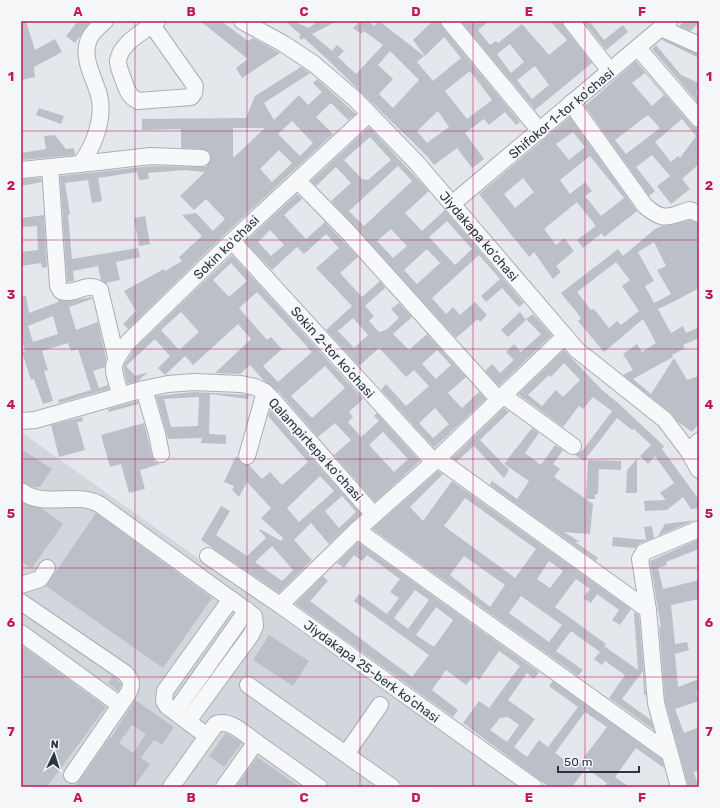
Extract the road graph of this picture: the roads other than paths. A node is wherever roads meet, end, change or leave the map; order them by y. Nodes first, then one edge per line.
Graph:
1 (104, 21) edge
2 (242, 21) edge
3 (449, 21) edge
4 (571, 21) edge
5 (154, 23) edge
6 (665, 24) edge
7 (699, 45) edge
8 (638, 48) junction
9 (610, 71) junction
10 (572, 103) junction
11 (369, 114) junction
12 (699, 119) edge
13 (540, 131) junction
14 (202, 158) dead end
15 (80, 164) junction
16 (50, 167) junction
17 (21, 170) edge
18 (298, 181) junction
19 (452, 204) junction
20 (699, 214) edge
21 (232, 241) junction
22 (565, 336) junction
23 (116, 357) junction
24 (144, 389) junction
25 (265, 392) junction
26 (121, 395) junction
27 (501, 398) junction
28 (21, 420) edge
29 (573, 446) dead end
30 (694, 447) edge
31 (160, 454) dead end
32 (247, 456) dead end
33 (436, 461) junction
34 (699, 470) edge
35 (21, 491) edge
36 (374, 515) junction
37 (699, 529) edge
38 (357, 530) junction
39 (208, 556) dead end
40 (48, 568) dead end
41 (21, 585) edge
42 (231, 599) junction
43 (21, 602) edge
44 (280, 605) junction
45 (648, 610) junction
46 (21, 633) edge
47 (248, 685) dead end
48 (120, 705) junction
49 (380, 705) dead end
50 (181, 717) junction
51 (207, 736) junction
52 (256, 742) junction
53 (669, 753) junction
54 (346, 754) junction
55 (72, 775) dead end
56 (171, 787) edge
57 (224, 787) edge
58 (319, 787) edge
59 (392, 787) edge
60 (534, 787) edge
61 (679, 787) edge

1 - 15 street
2 - 11 street, Jiydakapa ko'chasi
3 - 13 street
4 - 9 street
5 - 5 street
6 - 7 street
6 - 8 street, Shifokor 1-tor koʼchasi
8 - 9 street, Shifokor 1-tor koʼchasi
8 - 12 street
9 - 10 street, Shifokor 1-tor koʼchasi
10 - 13 street, Shifokor 1-tor koʼchasi
10 - 20 street
11 - 18 street, Sokin koʻchasi
11 - 19 street, Jiydakapa ko'chasi
13 - 19 street, Shifokor 1-tor koʼchasi
14 - 15 street
15 - 16 street
16 - 17 street
16 - 23 street
18 - 21 street, Sokin koʻchasi
18 - 27 street
19 - 22 street, Jiydakapa ko'chasi
21 - 23 street, Sokin koʻchasi
21 - 33 street, Sokin 2-tor koʼchasi
22 - 27 street
22 - 30 street, Jiydakapa ko'chasi
23 - 26 street
24 - 25 street, Qalampirtepa koʻchasi
24 - 26 street, Qalampirtepa koʻchasi
24 - 31 street
25 - 32 street
25 - 36 street, Qalampirtepa koʻchasi
26 - 28 street, Qalampirtepa koʻchasi
27 - 29 street
27 - 33 street
30 - 34 street, Jiydakapa ko'chasi
33 - 36 street
33 - 45 street, Sokin 2-tor koʼchasi
35 - 42 street
36 - 38 street
37 - 45 street
38 - 44 street
38 - 53 street
39 - 44 street, Jiydakapa 25-berk koʼchasi
40 - 41 street
42 - 50 street
42 - 50 street
43 - 48 street
44 - 60 street, Jiydakapa 25-berk koʼchasi
45 - 53 street
46 - 48 street
47 - 54 street
48 - 55 street
49 - 54 street
50 - 51 street
51 - 52 street
51 - 56 street
52 - 57 street
52 - 58 street
53 - 61 street
54 - 59 street

